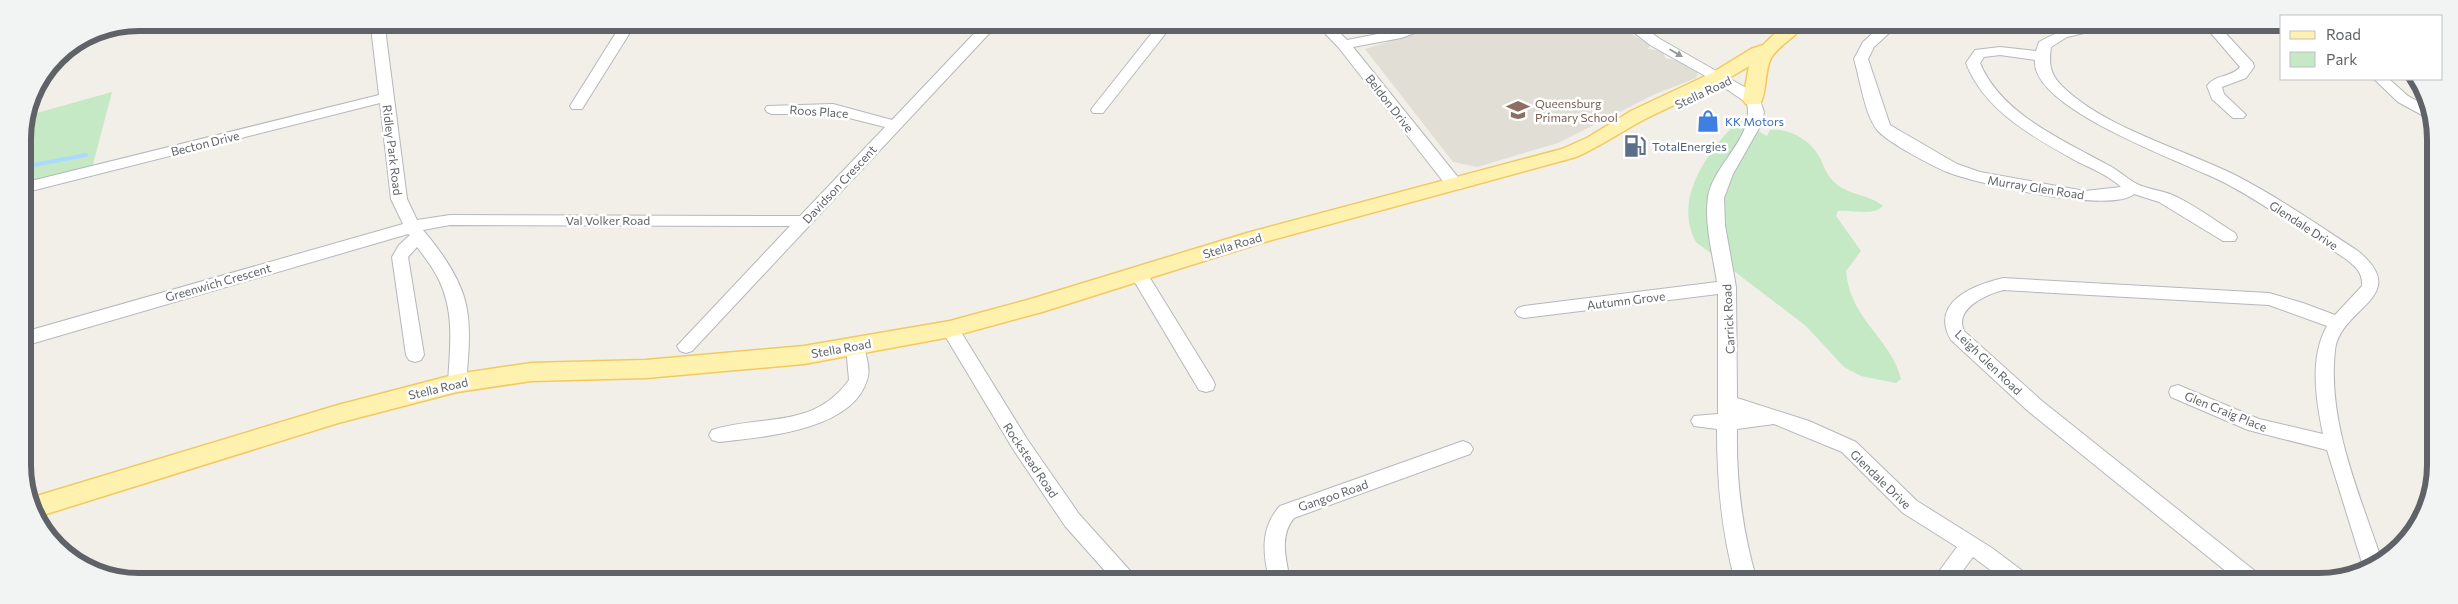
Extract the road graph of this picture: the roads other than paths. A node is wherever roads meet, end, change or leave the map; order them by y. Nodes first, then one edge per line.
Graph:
1 (379, 31) edge
2 (624, 31) edge
3 (984, 31) edge
4 (1160, 31) edge
5 (1330, 31) edge
6 (1407, 31) edge
7 (1642, 31) edge
8 (1789, 31) edge
9 (1884, 31) edge
10 (2077, 31) edge
11 (2217, 31) edge
12 (1344, 45) junction
13 (1765, 53) junction
14 (2040, 56) junction
15 (1723, 79) junction
16 (2382, 80) edge
17 (387, 97) junction
18 (1752, 100) junction
19 (577, 106) dead end
20 (772, 109) dead end
21 (1098, 110) dead end
22 (2423, 110) edge
23 (2238, 116) dead end
24 (894, 125) junction
25 (1455, 185) junction
26 (31, 186) edge
27 (2130, 187) junction
28 (804, 222) junction
29 (416, 232) junction
30 (2229, 237) dead end
31 (1139, 274) junction
32 (1728, 287) junction
33 (1524, 312) dead end
34 (2337, 323) junction
35 (950, 329) junction
36 (31, 336) edge
37 (686, 346) dead end
38 (855, 346) junction
39 (415, 355) dead end
40 (457, 383) junction
41 (1206, 385) dead end
42 (2178, 392) dead end
43 (1728, 402) junction
44 (1778, 418) junction
45 (1701, 421) dead end
46 (1727, 422) junction
47 (719, 435) dead end
48 (2333, 444) junction
49 (1456, 452) dead end
50 (39, 506) edge
51 (1970, 546) junction
52 (2371, 559) edge
53 (1120, 573) edge
54 (1278, 573) edge
55 (1744, 573) edge
56 (1949, 573) edge
57 (2010, 573) edge
58 (2243, 573) edge

1 - 17 street, Ridley Park Road
2 - 19 street
3 - 24 street, Davidson Crescent
4 - 21 street
5 - 12 street, Beldon Drive
6 - 12 street
7 -> 15 street
8 - 13 main road, Stella Road
9 - 27 street, Murray Glen Road
10 - 14 street
11 - 23 street
12 - 25 street, Beldon Drive
13 - 15 main road, Stella Road
13 - 18 main road
14 - 27 street
14 - 34 street, Glendale Drive
15 - 18 street
15 - 25 main road, Stella Road
16 - 22 street
17 - 26 street, Becton Drive
17 - 29 street, Ridley Park Road
18 - 32 street, Carrick Road
20 - 24 street, Roos Place
24 - 28 street, Davidson Crescent
25 - 31 main road, Stella Road
27 - 30 street
28 - 29 street, Val Volker Road
28 - 37 street, Davidson Crescent
29 - 36 street, Greenwich Crescent
29 - 39 street
29 - 40 street, Ridley Park Road
31 - 35 main road, Stella Road
31 - 41 street
32 - 33 street, Autumn Grove
32 - 43 street, Carrick Road
34 - 48 street, Glendale Drive
34 - 58 street, Leigh Glen Road
35 - 38 main road, Stella Road
35 - 53 street, Rockstead Road
38 - 40 main road, Stella Road
38 - 47 street
40 - 50 main road, Stella Road
42 - 48 street, Glen Craig Place
43 - 44 street, Glendale Drive
43 - 46 street, Carrick Road
44 - 46 street
44 - 51 street, Glendale Drive
45 - 46 street
46 - 55 street, Carrick Road
48 - 52 street, Glendale Drive
49 - 54 street, Gangoo Road
51 - 56 street
51 - 57 street, Glendale Drive

